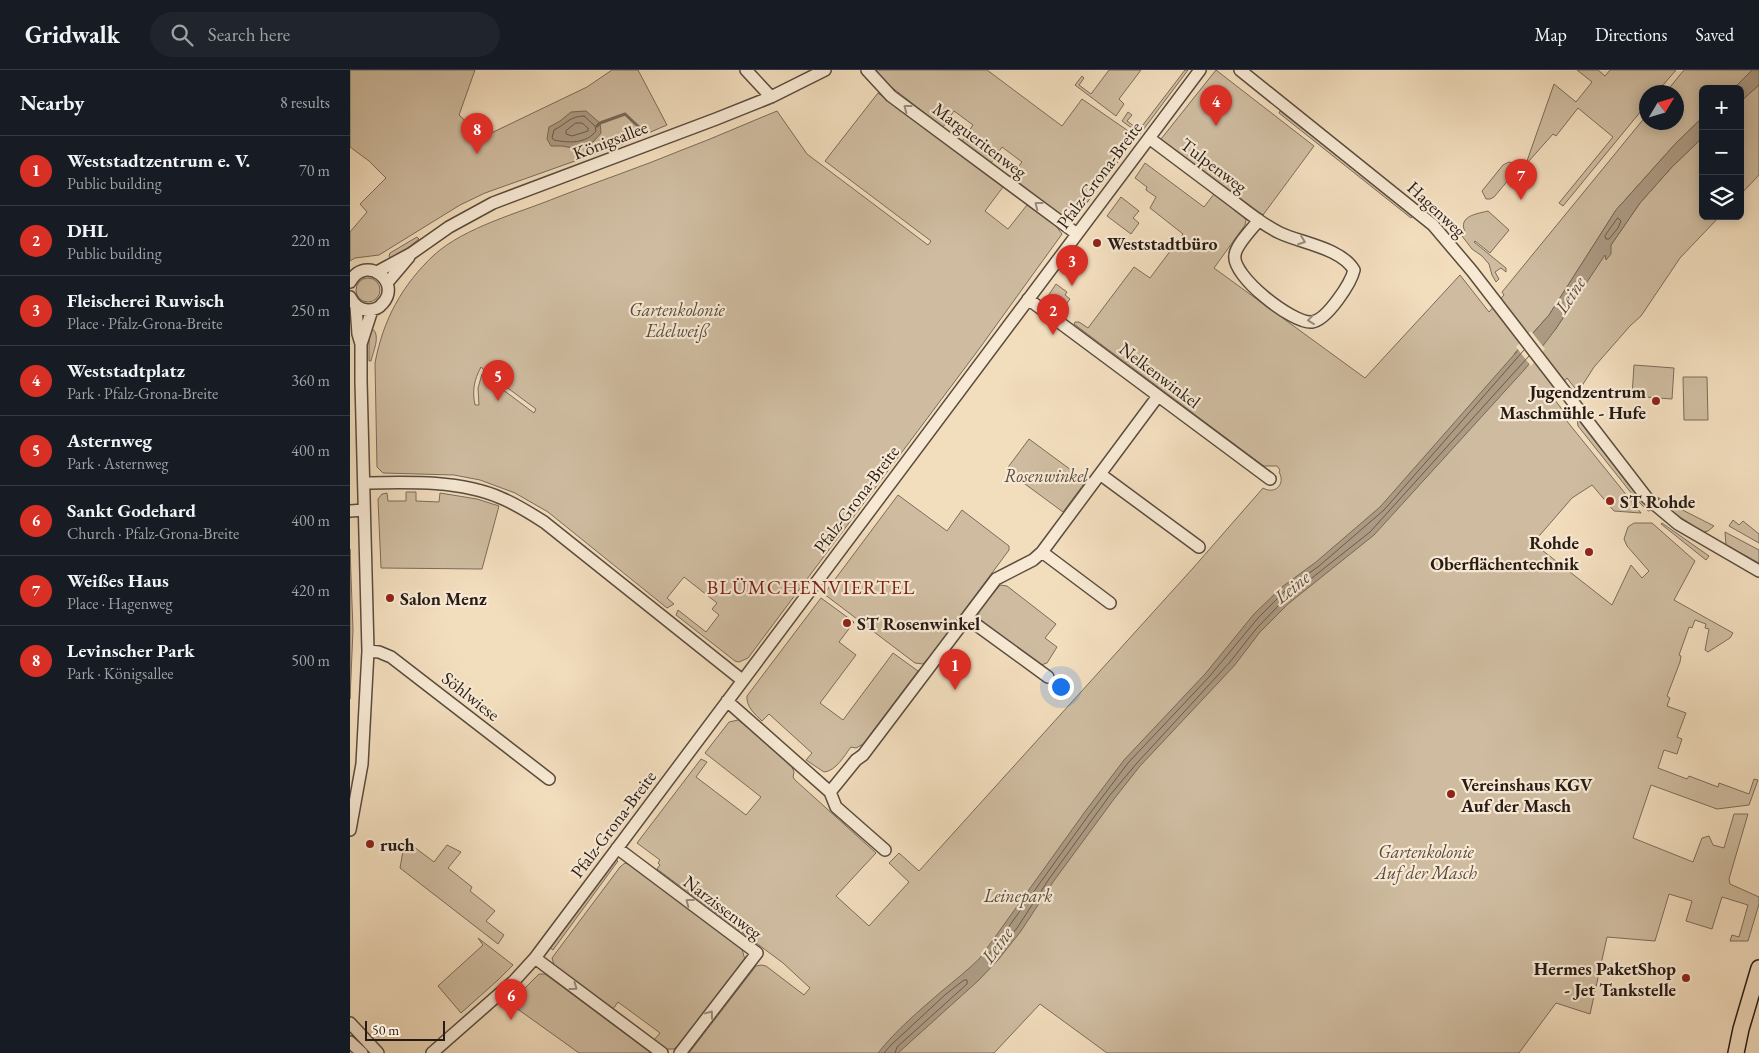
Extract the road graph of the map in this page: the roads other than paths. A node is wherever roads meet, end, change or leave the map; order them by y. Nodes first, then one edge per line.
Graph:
1 (746, 70) edge
2 (825, 70) edge
3 (867, 70) edge
4 (1200, 70) edge
5 (1240, 70) edge
6 (771, 97) junction
7 (1149, 138) junction
8 (1259, 220) junction
9 (1077, 234) junction
10 (412, 253) junction
11 (377, 272) junction
12 (351, 279) edge
13 (387, 283) junction
14 (1028, 298) junction
15 (353, 301) edge
16 (372, 310) junction
17 (362, 344) junction
18 (1158, 396) junction
19 (1100, 474) junction
20 (1270, 479) dead end
21 (364, 483) junction
22 (364, 510) junction
23 (350, 511) edge
24 (1199, 547) dead end
25 (1042, 552) junction
26 (1759, 571) edge
27 (1110, 603) dead end
28 (967, 618) junction
29 (368, 651) junction
30 (1048, 677) dead end
31 (742, 680) junction
32 (727, 701) junction
33 (548, 779) dead end
34 (830, 792) junction
35 (350, 830) edge
36 (617, 848) junction
37 (885, 850) dead end
38 (535, 958) junction
39 (1759, 968) edge
40 (350, 1023) edge
41 (350, 1042) edge
42 (362, 1053) edge
43 (378, 1053) edge
44 (432, 1053) edge
45 (662, 1053) edge
46 (680, 1053) edge
47 (1736, 1053) edge

1 - 6 street
2 - 6 street, Königsallee
9 -> 3 street, Margueritenweg
4 - 7 street, Pfalz-Grona-Breite
5 - 26 street, Hagenweg
6 - 10 street, Königsallee
7 - 8 street, Tulpenweg
7 - 9 street, Pfalz-Grona-Breite
8 -> 8 street, Tulpenweg
9 - 14 street, Pfalz-Grona-Breite
10 - 11 street, Königsallee
10 - 13 street, Königsallee
11 - 12 street, Königsallee
11 - 13 street
13 - 16 street, Königsallee
14 - 18 street, Nelkenwinkel
14 - 31 street, Pfalz-Grona-Breite
15 - 16 street, Königsallee
15 - 17 street, Königsallee
16 - 17 street, Königsallee
17 - 21 street, Königsallee
18 - 19 street
18 - 20 street, Nelkenwinkel
19 - 24 street
19 - 25 street
21 - 22 street, Königsallee
21 - 31 street
22 - 23 street
22 - 29 street, Königsallee
25 - 27 street
25 - 28 street
28 - 30 street
28 - 34 street
29 - 33 street, Söhlwiese
29 - 35 street, Königsallee
31 - 32 street, Pfalz-Grona-Breite
32 - 34 street
32 - 36 street, Pfalz-Grona-Breite
34 - 37 street
36 - 38 street, Pfalz-Grona-Breite
46 -> 36 street, Narzissenweg
38 - 44 street, Pfalz-Grona-Breite
38 -> 45 street
39 - 47 main road
40 - 43 street
41 - 42 street

